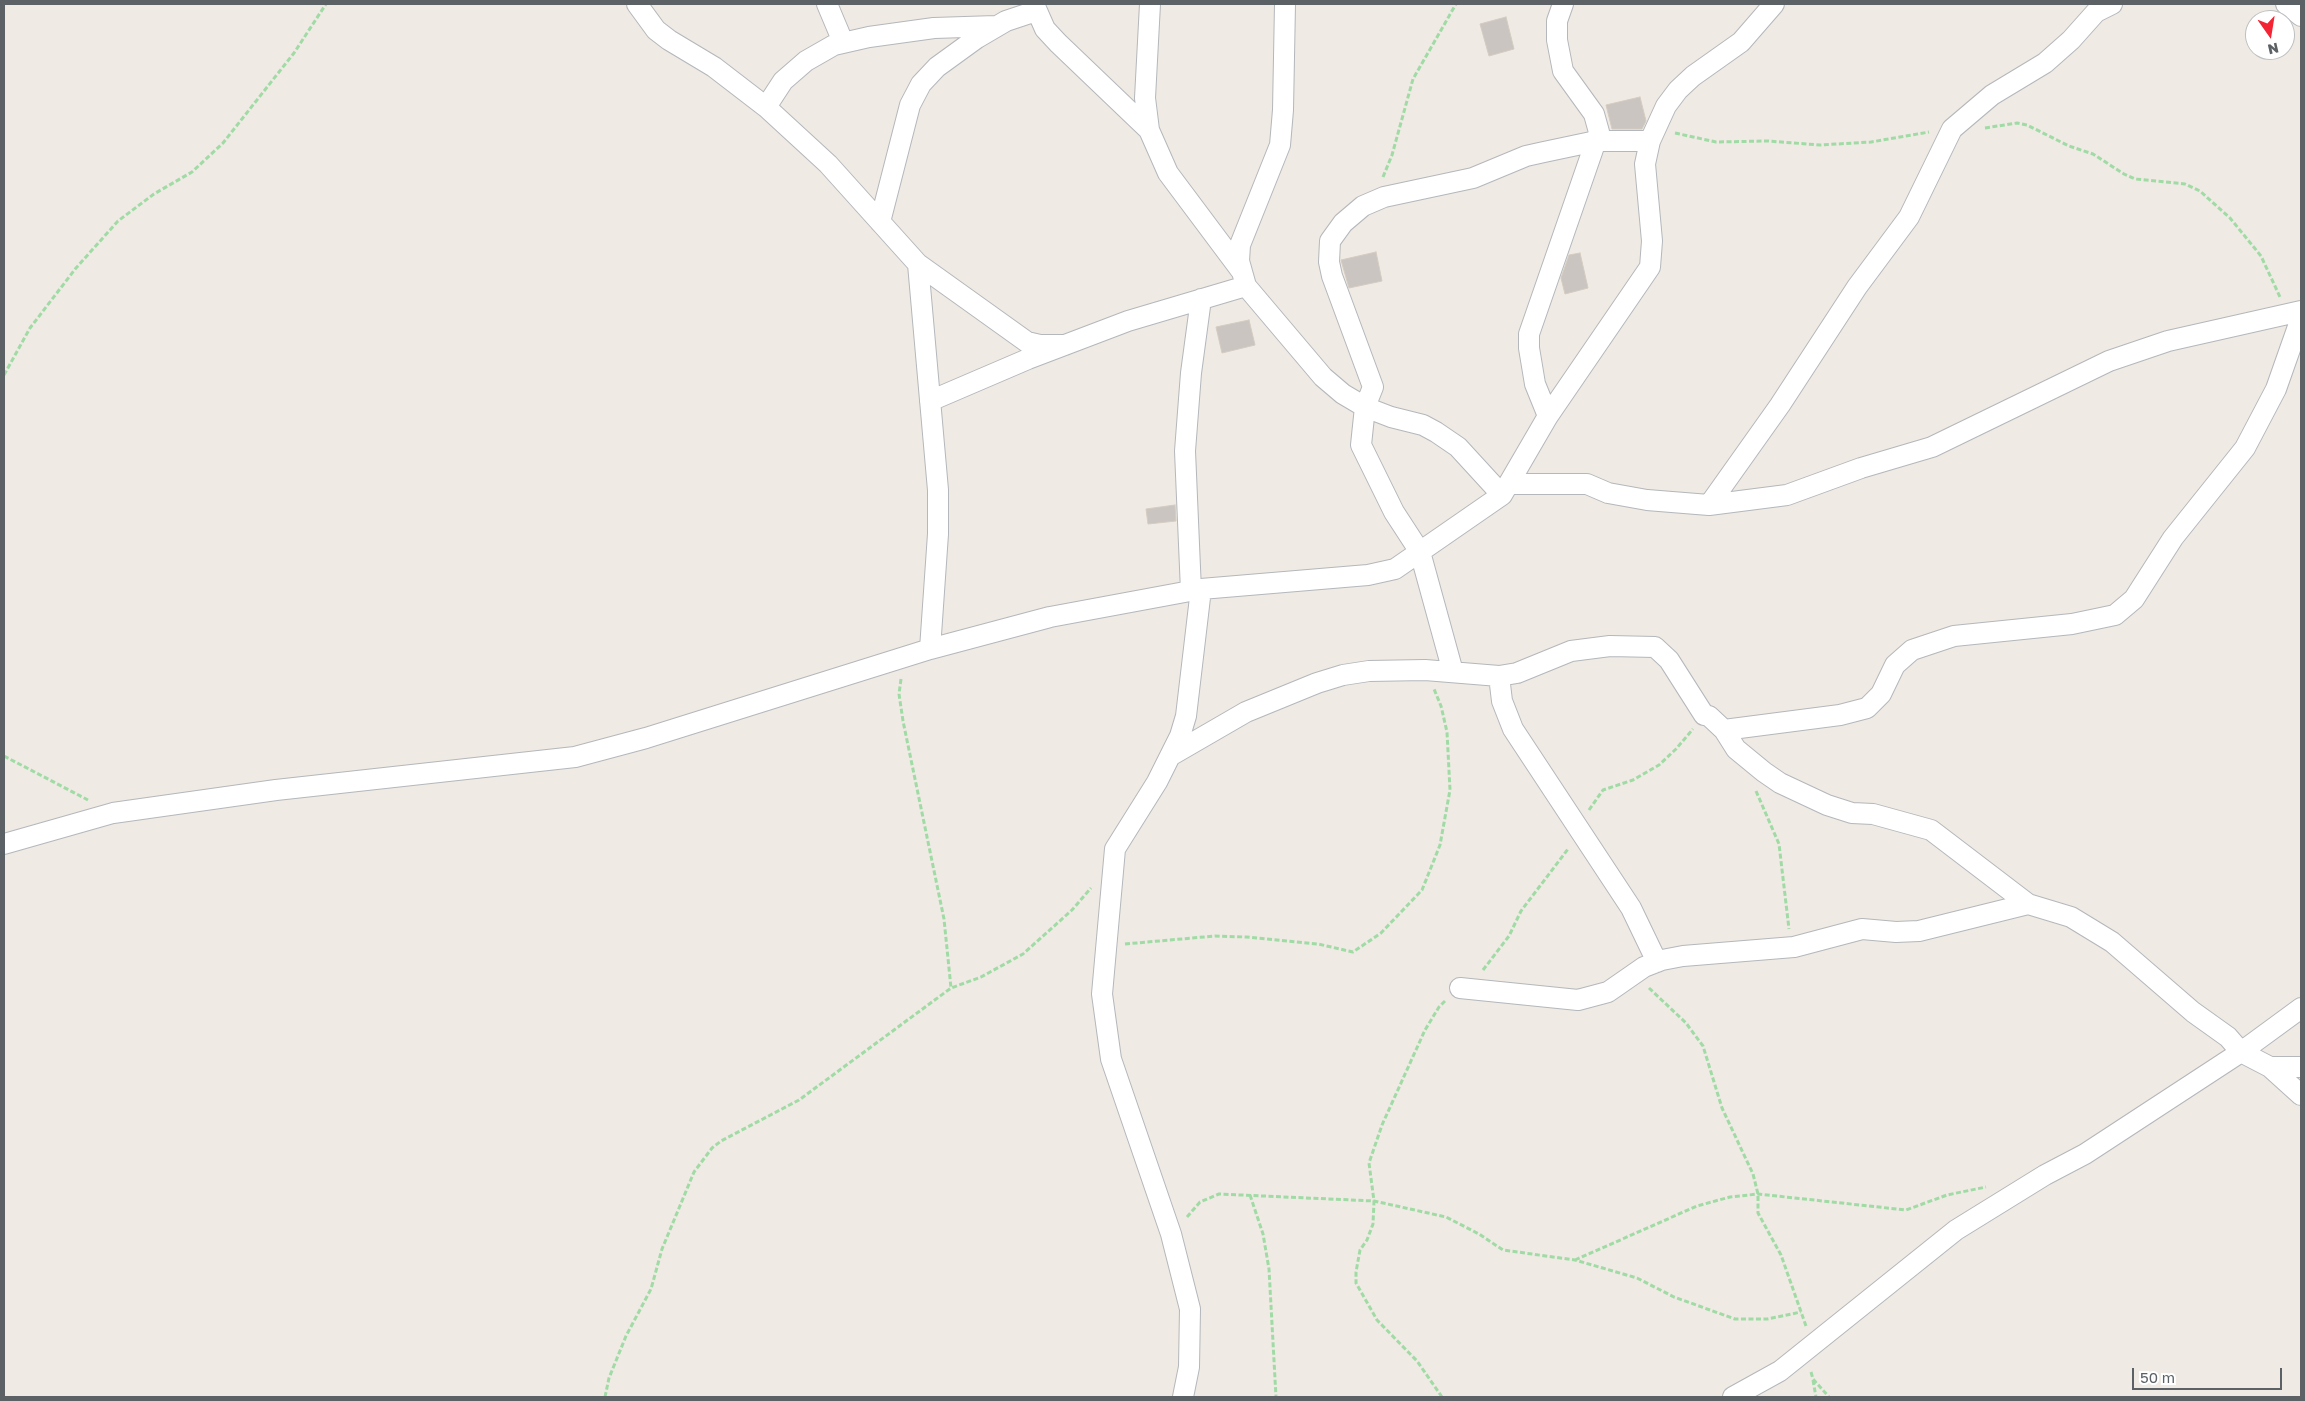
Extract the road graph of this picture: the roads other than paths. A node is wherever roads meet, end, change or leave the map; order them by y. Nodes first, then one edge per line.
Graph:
1 (637, 4) edge
2 (827, 4) edge
3 (1150, 4) edge
4 (1285, 4) edge
5 (1563, 4) edge
6 (1774, 4) edge
7 (2112, 4) edge
8 (2286, 4) edge
9 (1035, 7) edge
10 (2301, 16) edge
11 (998, 26) junction
12 (843, 42) junction
13 (766, 107) junction
14 (1149, 130) junction
15 (1596, 141) junction
16 (1650, 141) junction
17 (880, 222) junction
18 (918, 264) junction
19 (1244, 279) junction
20 (1201, 300) junction
21 (2296, 315) edge
22 (1065, 345) junction
23 (930, 401) junction
24 (1366, 407) junction
25 (1548, 416) junction
26 (1506, 489) junction
27 (1709, 505) junction
28 (1420, 552) junction
29 (1196, 590) junction
30 (930, 649) junction
31 (1453, 672) junction
32 (1499, 676) junction
33 (1724, 730) junction
34 (1170, 756) junction
35 (4, 844) edge
36 (2028, 904) junction
37 (1657, 962) junction
38 (1460, 988) road end
39 (2301, 1008) edge
40 (2241, 1052) junction
41 (2270, 1067) junction
42 (2301, 1067) edge
43 (2301, 1095) edge
44 (1183, 1397) edge
45 (1732, 1397) edge

1 - 13 street
2 - 12 street
3 - 14 street
4 - 19 street
5 - 15 street
6 - 16 street
7 - 27 street
8 - 10 street
9 - 11 street
9 - 14 street
11 - 12 street
11 - 17 street
12 - 13 street
13 - 17 street
14 - 19 street
15 - 16 street
15 - 24 street
15 - 25 street
16 - 25 street
17 - 18 street
18 - 22 street
18 - 23 street
19 - 20 street
19 - 24 street
20 - 22 street
20 - 29 street
21 - 27 street
21 - 33 street
22 - 23 street
23 - 30 street
24 - 26 street
24 - 28 street
25 - 26 street
26 - 27 street
26 - 28 street
28 - 29 street
28 - 31 street
29 - 30 street
29 - 34 street
30 - 35 street
31 - 32 street
31 - 34 street
32 - 33 street
32 - 37 street
33 - 36 street
34 - 44 street
36 - 37 street
36 - 40 street
37 - 38 street
39 - 40 street
40 - 41 street
40 - 45 street
41 - 42 street
41 - 43 street

